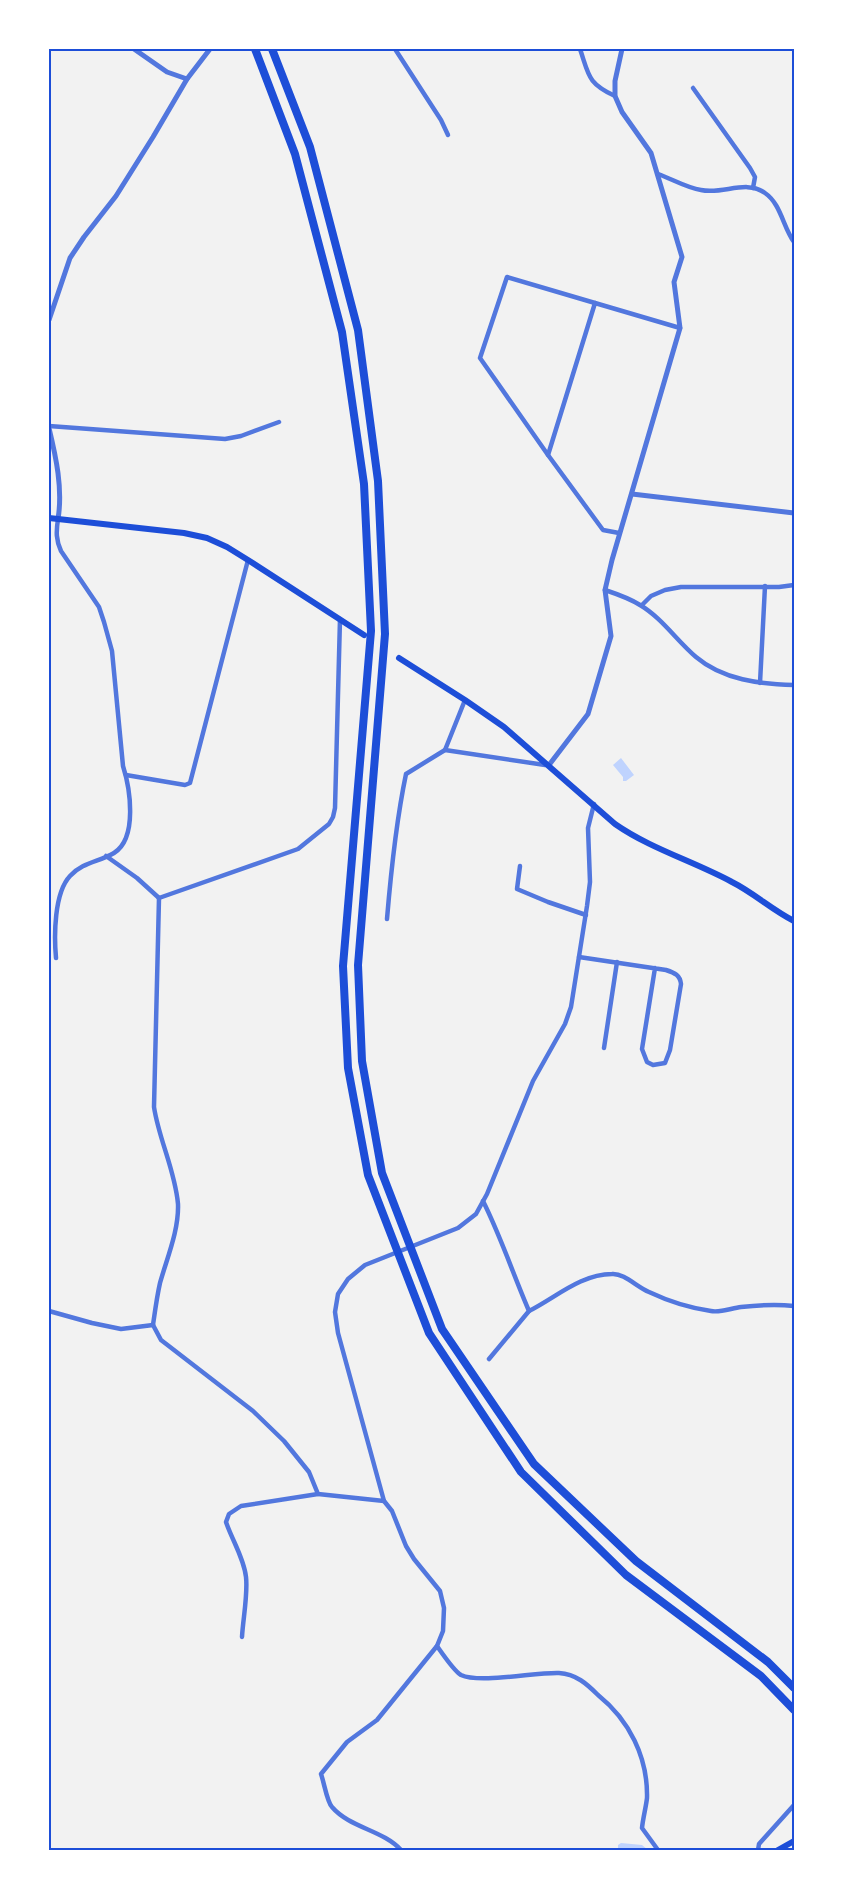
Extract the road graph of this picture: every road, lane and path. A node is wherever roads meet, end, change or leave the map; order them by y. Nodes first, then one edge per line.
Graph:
1 (134, 49) edge
2 (210, 49) edge
3 (255, 49) edge
4 (272, 49) edge
5 (395, 49) edge
6 (580, 49) edge
7 (622, 49) edge
8 (187, 79) junction
9 (693, 88) dead end
10 (615, 96) junction
11 (448, 135) dead end
12 (658, 174) junction
13 (753, 188) junction
14 (794, 242) edge
15 (595, 303) junction
16 (49, 320) edge
17 (680, 328) junction
18 (279, 422) dead end
19 (49, 427) edge
20 (548, 455) junction
21 (632, 494) junction
22 (794, 514) edge
23 (49, 518) edge
24 (58, 519) junction
25 (619, 533) junction
26 (248, 560) junction
27 (794, 585) edge
28 (765, 586) junction
29 (605, 590) junction
30 (642, 605) junction
31 (340, 619) junction
32 (364, 635) dead end
33 (399, 658) dead end
34 (760, 683) junction
35 (794, 684) edge
36 (465, 700) junction
37 (445, 750) junction
38 (549, 766) junction
39 (126, 775) junction
40 (594, 804) junction
41 (106, 856) junction
42 (520, 866) dead end
43 (158, 898) junction
44 (586, 915) junction
45 (387, 920) dead end
46 (794, 921) edge
47 (579, 957) junction
48 (56, 958) dead end
49 (618, 962) junction
50 (655, 968) junction
51 (604, 1048) dead end
52 (483, 1201) junction
53 (794, 1306) edge
54 (49, 1311) edge
55 (529, 1311) junction
56 (153, 1325) junction
57 (490, 1359) dead end
58 (318, 1494) junction
59 (384, 1501) junction
60 (242, 1637) dead end
61 (437, 1646) junction
62 (794, 1688) edge
63 (794, 1710) edge
64 (794, 1805) edge
65 (794, 1841) edge
66 (401, 1850) edge
67 (658, 1850) edge
68 (758, 1850) edge
69 (778, 1850) edge

1 - 8 street
2 - 8 street
3 - 63 highway
4 - 62 highway
5 - 11 street
6 - 10 street
7 - 10 street
8 - 16 street
9 - 13 street
10 - 12 street
12 - 13 street
12 - 17 street
13 - 14 street
15 - 17 street
15 - 20 street
15 - 20 street
17 - 21 street
18 - 19 street
19 - 24 street
20 - 25 street
21 - 22 street
21 - 25 street
23 - 24 main road
24 - 26 main road
24 - 39 street
25 - 29 street
26 - 31 main road
26 - 39 street
27 - 28 street
28 - 30 street
28 - 34 street
29 - 30 street
29 - 38 street
30 - 34 street
31 - 32 main road
31 - 43 street
33 - 36 main road
34 - 35 street
36 - 37 street
36 - 38 main road
37 - 38 street
37 - 45 street
38 - 40 main road
39 - 41 street
40 - 44 street
40 - 46 main road
41 - 43 street
41 - 48 street
42 - 44 street
43 - 56 street
44 - 47 street
47 - 49 street
47 - 52 street
49 - 50 street
49 - 51 street
50 - 50 street
52 - 55 street
52 - 59 street
53 - 55 street
54 - 56 street
55 - 57 street
56 - 58 street
58 - 59 street
58 - 60 street
59 - 61 street
61 - 66 street
61 - 67 street
64 - 68 street
65 - 69 main road

